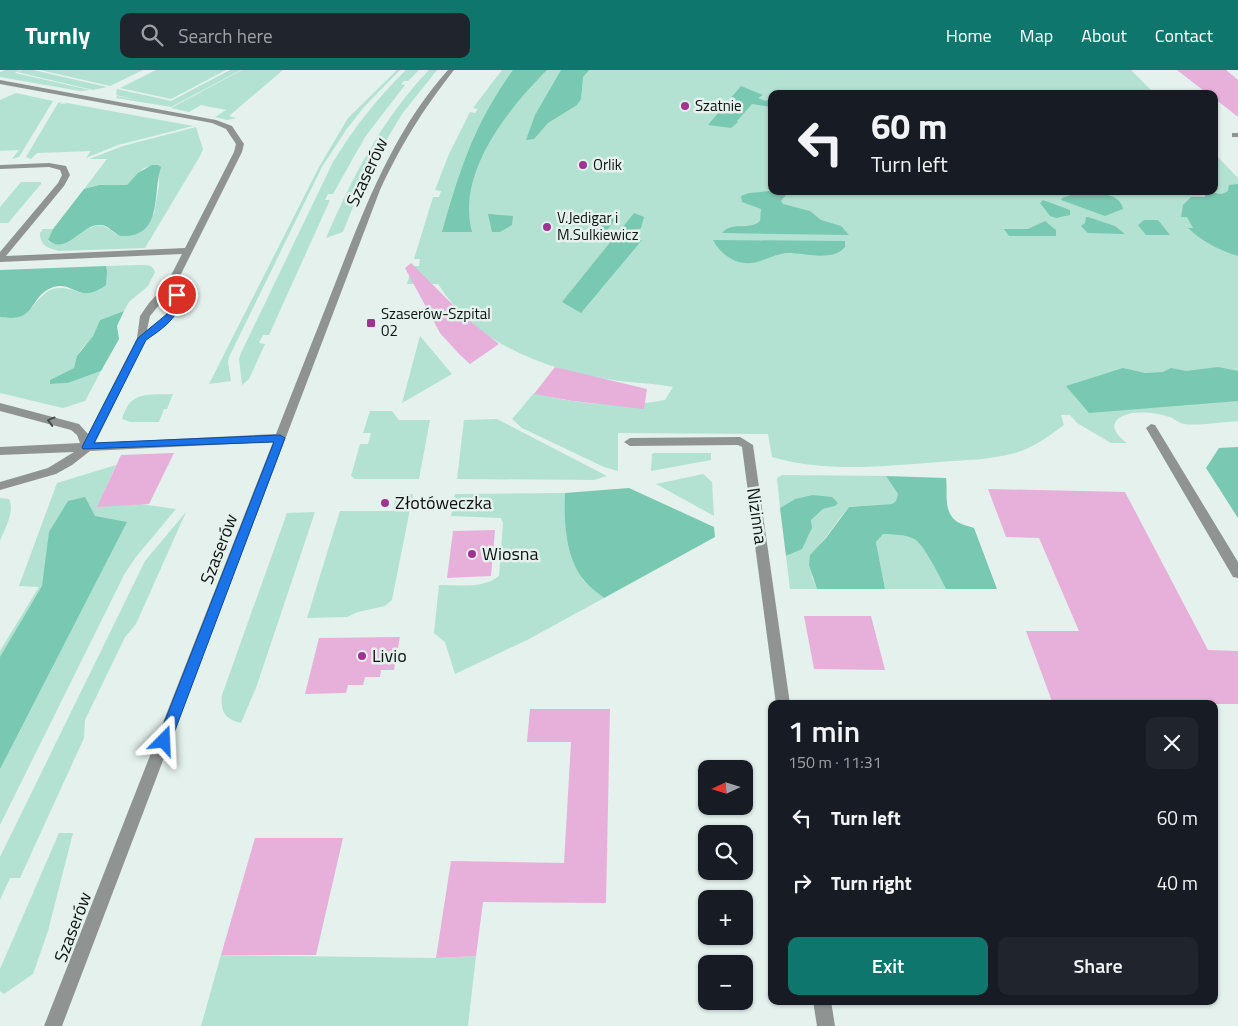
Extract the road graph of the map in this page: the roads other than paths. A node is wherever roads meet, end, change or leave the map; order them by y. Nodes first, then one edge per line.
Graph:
1 (451, 70) edge
2 (0, 82) edge
3 (0, 167) edge
4 (187, 252) junction
5 (0, 259) edge
6 (170, 286) junction
7 (142, 338) junction
8 (0, 407) edge
9 (1151, 428) dead end
10 (280, 438) junction
11 (630, 442) dead end
12 (87, 447) junction
13 (0, 451) edge
14 (0, 486) edge
15 (1238, 573) edge
16 (781, 700) edge
17 (823, 1005) edge
18 (53, 1026) edge
19 (826, 1026) edge

1 - 10 street, Szaserów
2 - 4 street
3 - 5 street
4 - 5 street
4 - 6 street
6 - 7 street
6 - 7 street
7 - 12 street
12 -> 8 street
9 - 15 street
10 - 12 street
10 - 18 street, Szaserów
11 - 16 street, Nizinna
12 - 13 street
12 - 14 street
17 - 19 street

